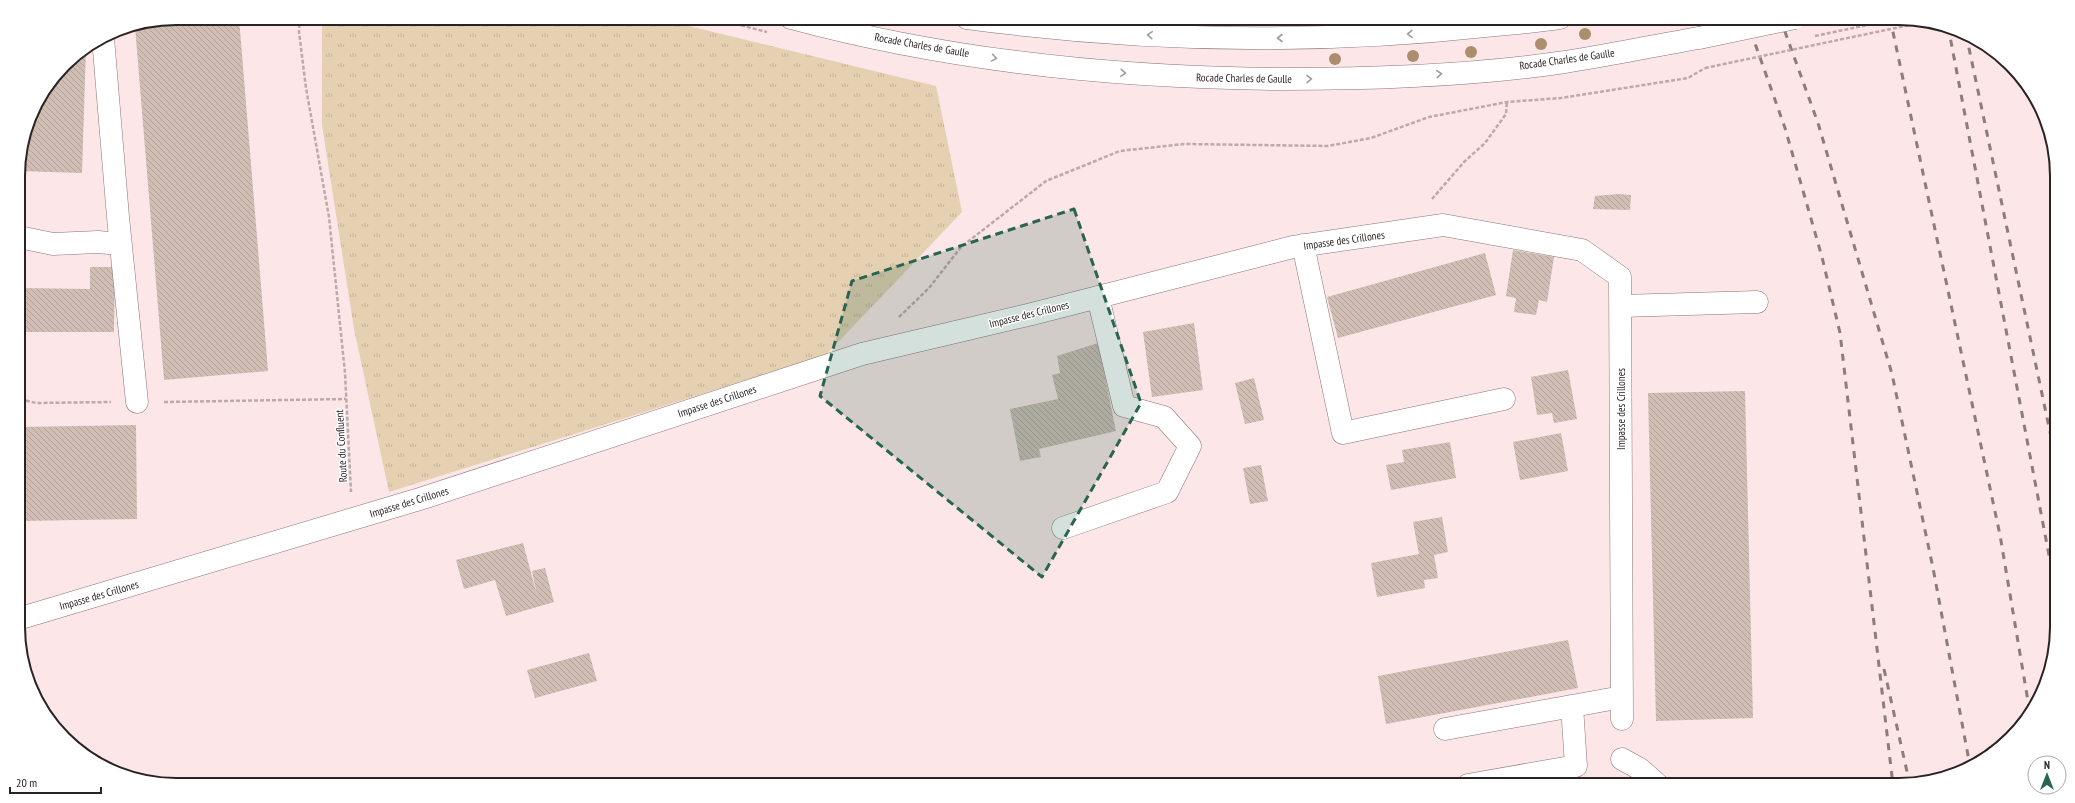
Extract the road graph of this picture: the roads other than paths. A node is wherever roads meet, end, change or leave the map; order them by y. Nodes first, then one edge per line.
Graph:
1 (822, 25) edge
2 (1018, 25) edge
3 (1497, 25) edge
4 (1761, 25) edge
5 (103, 43) edge
6 (25, 238) edge
7 (120, 244) junction
8 (1303, 245) junction
9 (1098, 297) junction
10 (1757, 302) dead end
11 (1621, 306) junction
12 (1504, 399) dead end
13 (137, 402) road end
14 (1063, 528) dead end
15 (25, 617) edge
16 (1622, 697) junction
17 (1572, 706) junction
18 (1622, 719) dead end
19 (1445, 729) dead end
20 (1622, 758) dead end
21 (1508, 778) edge
22 (1650, 778) edge

1 -> 4 street, Rocade Charles de Gaulle, bridge
3 -> 2 street
5 - 7 street
6 - 7 street
7 - 13 street
8 - 9 street, Impasse des Crillones
8 - 11 street, Impasse des Crillones
8 - 12 street
9 - 14 street
9 - 15 street, Impasse des Crillones
10 - 11 street
11 - 16 street, Impasse des Crillones
16 - 17 street
16 - 18 street, Impasse des Crillones
17 - 19 street
17 - 21 street
20 - 22 street

